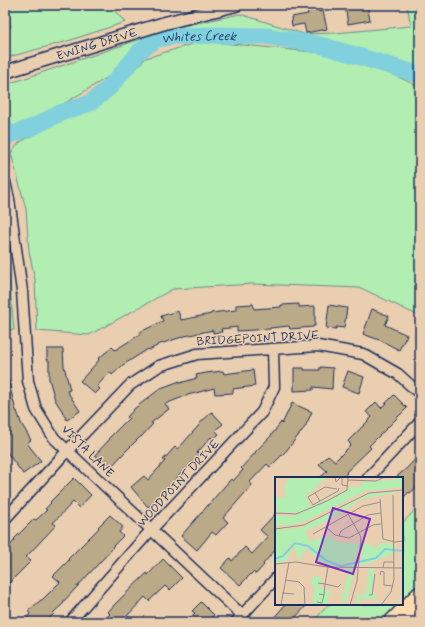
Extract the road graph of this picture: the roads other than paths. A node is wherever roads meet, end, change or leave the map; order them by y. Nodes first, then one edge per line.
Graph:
1 (236, 5) edge
2 (5, 72) edge
3 (5, 182) edge
4 (273, 349) junction
5 (420, 394) edge
6 (420, 422) edge
7 (67, 451) junction
8 (369, 477) edge
9 (5, 519) edge
10 (151, 530) junction
11 (275, 579) edge
12 (420, 595) edge
13 (420, 616) edge
14 (239, 619) edge
15 (70, 622) edge
16 (393, 622) edge
17 (414, 622) edge

1 - 2 street, EWING DRIVE
3 - 7 street, VISTA LANE
4 - 5 street, BRIDGEPOINT DRIVE
4 - 7 street, BRIDGEPOINT DRIVE
4 - 10 street, WOODPOINT DRIVE
6 - 8 street
7 - 9 street, BRIDGEPOINT DRIVE
7 - 10 street, VISTA LANE
10 - 14 street, VISTA LANE
10 - 15 street, WOODPOINT DRIVE
11 - 14 street
12 - 16 highway
13 - 17 highway

